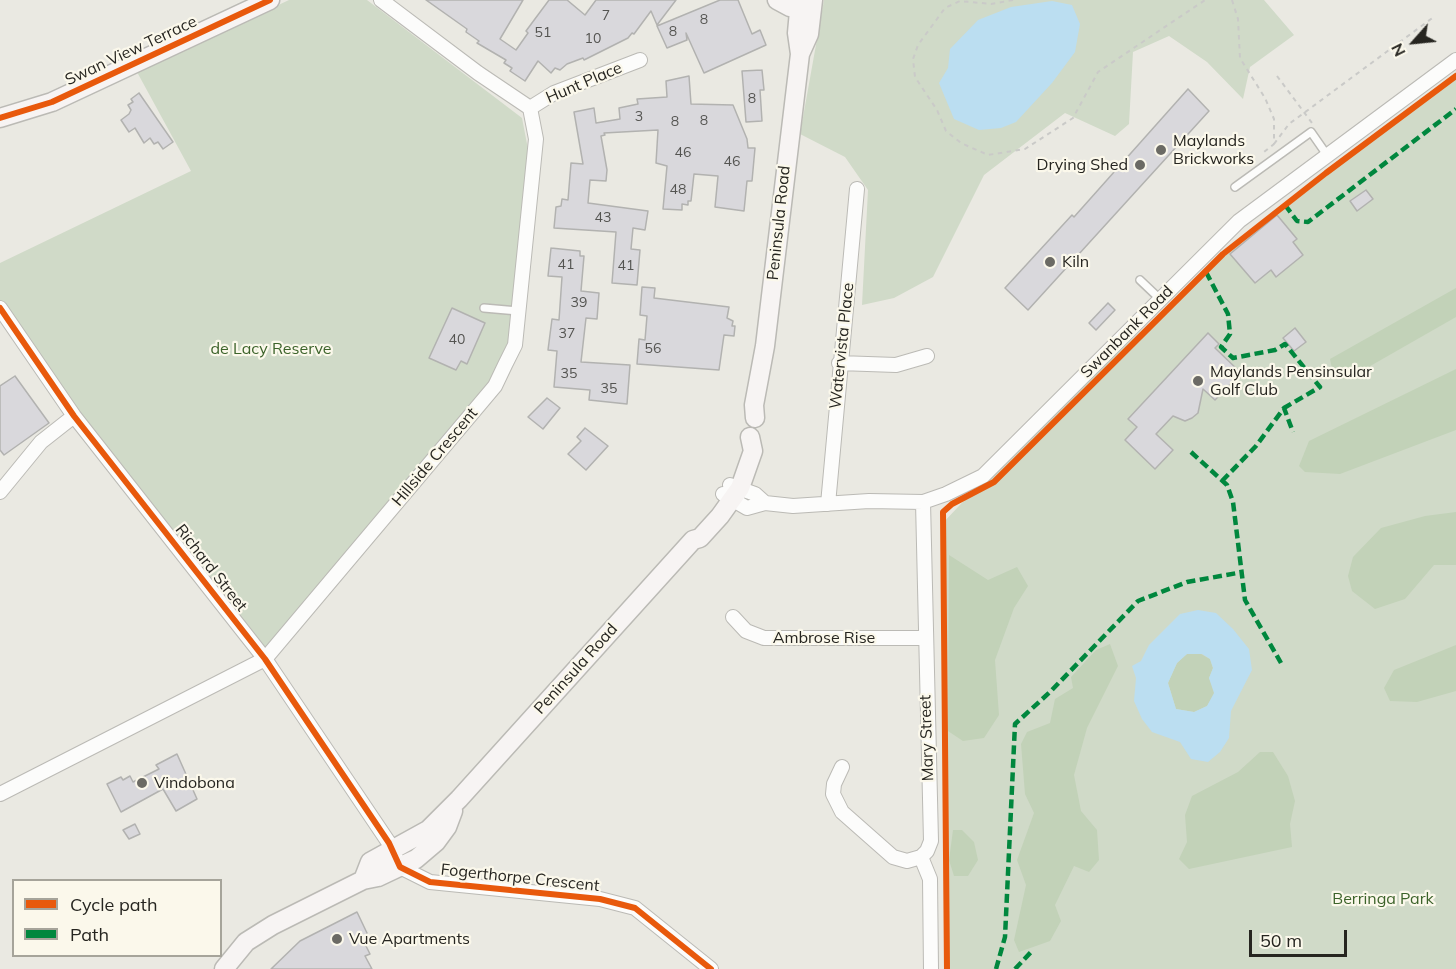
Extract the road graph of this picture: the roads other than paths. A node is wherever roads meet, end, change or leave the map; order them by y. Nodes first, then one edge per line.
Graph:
1 (270, 0) edge
2 (381, 0) edge
3 (777, 0) edge
4 (806, 6) edge
5 (640, 60) dead end
6 (1456, 60) edge
7 (530, 108) junction
8 (0, 118) edge
9 (1327, 154) junction
10 (1235, 187) dead end
11 (857, 189) dead end
12 (1140, 280) dead end
13 (1160, 299) junction
14 (0, 308) edge
15 (484, 308) dead end
16 (518, 311) junction
17 (927, 356) dead end
18 (839, 363) junction
19 (74, 416) junction
20 (0, 492) edge
21 (731, 492) junction
22 (922, 502) junction
23 (828, 504) junction
24 (733, 616) dead end
25 (924, 638) junction
26 (265, 659) junction
27 (842, 767) dead end
28 (0, 794) edge
29 (459, 799) junction
30 (392, 849) junction
31 (921, 857) junction
32 (406, 864) junction
33 (363, 880) junction
34 (224, 969) edge
35 (711, 969) edge
36 (931, 969) edge

1 - 8 street, Swan View Terrace
2 - 7 street
3 - 4 street
4 - 21 street, Peninsula Road
5 - 7 street, Hunt Place
6 - 9 street, Swanbank Road
7 - 16 street, Hillside Crescent
9 - 10 lane
9 - 13 street, Swanbank Road
11 - 18 street, Watervista Place
12 - 13 lane
13 - 22 street, Swanbank Road
14 - 19 street, Richard Street
15 - 16 lane
16 - 26 street, Hillside Crescent
17 - 18 street
18 - 23 street, Watervista Place
19 - 20 street
19 - 26 street, Richard Street
21 - 23 street, Swanbank Road
21 - 29 street, Peninsula Road
22 - 23 street, Swanbank Road
22 - 25 street, Mary Street
24 - 25 street, Ambrose Rise
25 - 31 street, Mary Street
26 - 28 street, Hillside Crescent
26 - 30 street, Richard Street
27 - 31 street
29 - 30 street, Peninsula Road
29 - 32 street, Peninsula Road
30 - 32 street
30 - 33 street, Peninsula Road
31 - 36 street
32 - 33 street, Peninsula Road
32 - 35 street, Fogerthorpe Crescent
33 - 34 street, Peninsula Road

